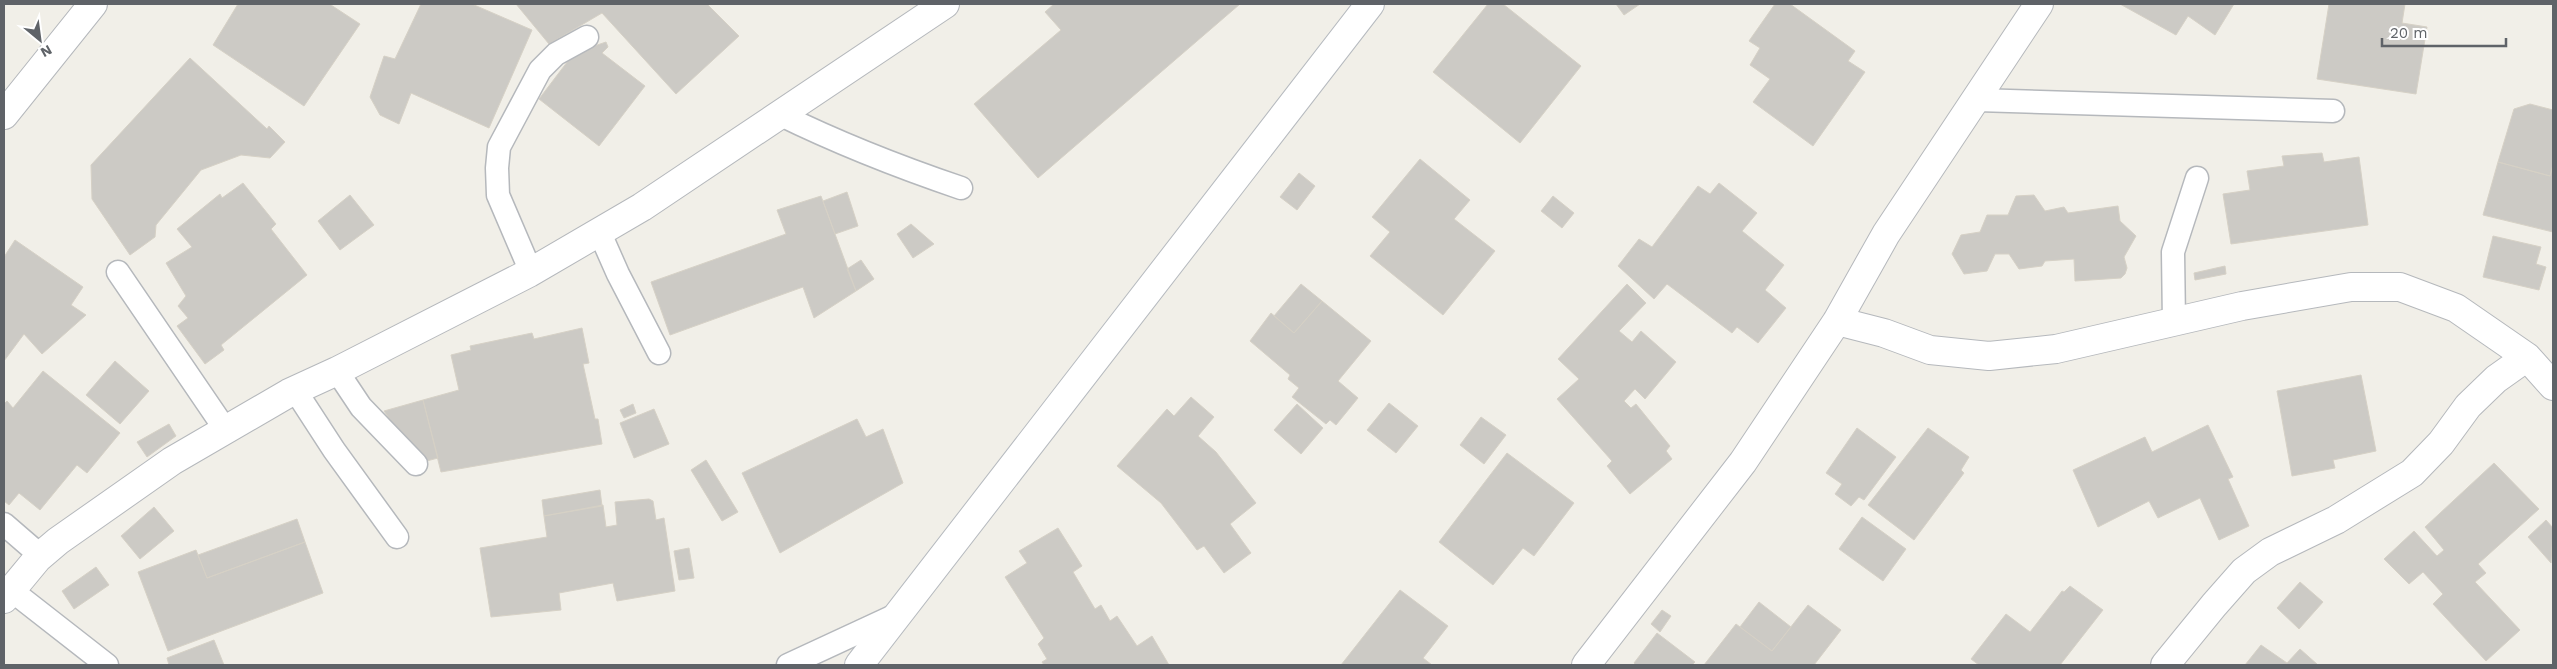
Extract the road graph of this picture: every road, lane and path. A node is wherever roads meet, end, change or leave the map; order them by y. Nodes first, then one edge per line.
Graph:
1 (93, 4) edge
2 (945, 4) edge
3 (1370, 4) edge
4 (2039, 4) edge
5 (587, 37) dead end
6 (1976, 100) junction
7 (2333, 110) dead end
8 (779, 114) junction
9 (4, 115) edge
10 (2197, 178) dead end
11 (961, 188) dead end
12 (598, 231) junction
13 (118, 272) dead end
14 (531, 272) junction
15 (1838, 321) junction
16 (2174, 323) junction
17 (659, 353) dead end
18 (2527, 357) junction
19 (336, 371) junction
20 (2553, 386) edge
21 (295, 390) junction
22 (225, 429) junction
23 (416, 464) dead end
24 (4, 524) edge
25 (397, 537) dead end
26 (40, 556) junction
27 (7, 594) edge
28 (898, 614) junction
29 (107, 665) edge
30 (788, 665) edge
31 (859, 665) edge
32 (1586, 665) edge
33 (2165, 665) edge

1 - 9 street
2 - 8 street
3 - 28 street
4 - 6 street
5 - 14 lane
6 - 7 lane
6 - 15 street
8 - 11 lane
8 - 12 street
10 - 16 lane
12 - 14 street
12 - 17 lane
13 - 22 lane
14 - 19 street
15 - 16 street
15 - 32 street
16 - 18 street
18 - 20 street
18 - 33 street
19 - 21 street
19 - 23 lane
21 - 22 street
21 - 25 lane
22 - 26 street
24 - 26 lane
26 - 27 street
27 - 29 lane
28 - 30 lane
28 - 31 street

